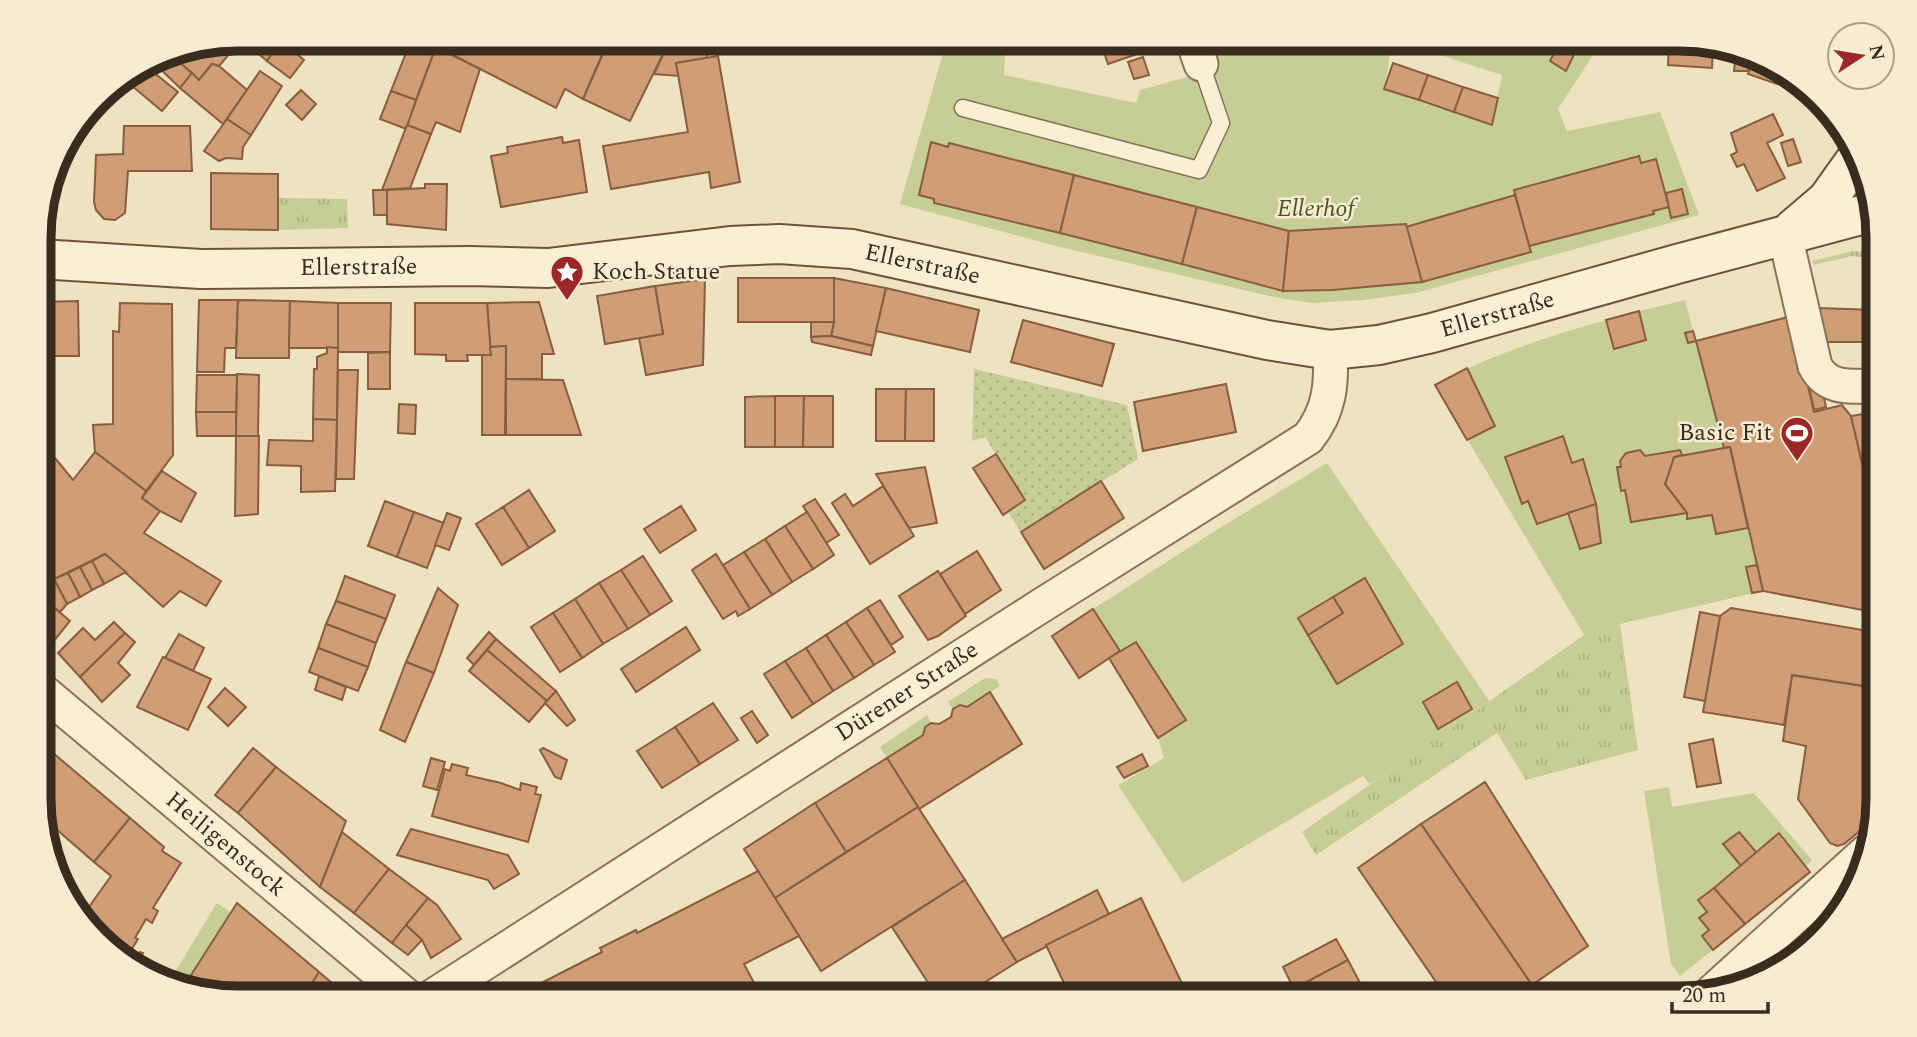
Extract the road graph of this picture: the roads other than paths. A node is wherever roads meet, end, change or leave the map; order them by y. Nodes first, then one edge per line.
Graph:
1 (1197, 51) edge
2 (962, 108) dead end
3 (1852, 165) edge
4 (1865, 214) edge
5 (1785, 235) junction
6 (51, 260) edge
7 (1330, 350) junction
8 (1866, 386) edge
9 (51, 698) edge
10 (1855, 862) edge
11 (1725, 980) edge
12 (395, 986) edge
13 (449, 986) edge

1 - 2 lane
3 - 5 main road
4 - 5 main road, Ellerstraße
5 - 7 main road, Ellerstraße
5 - 8 street
6 - 7 main road, Ellerstraße
7 - 13 street, Dürener Straße
9 - 12 street, Heiligenstock
10 - 11 street

